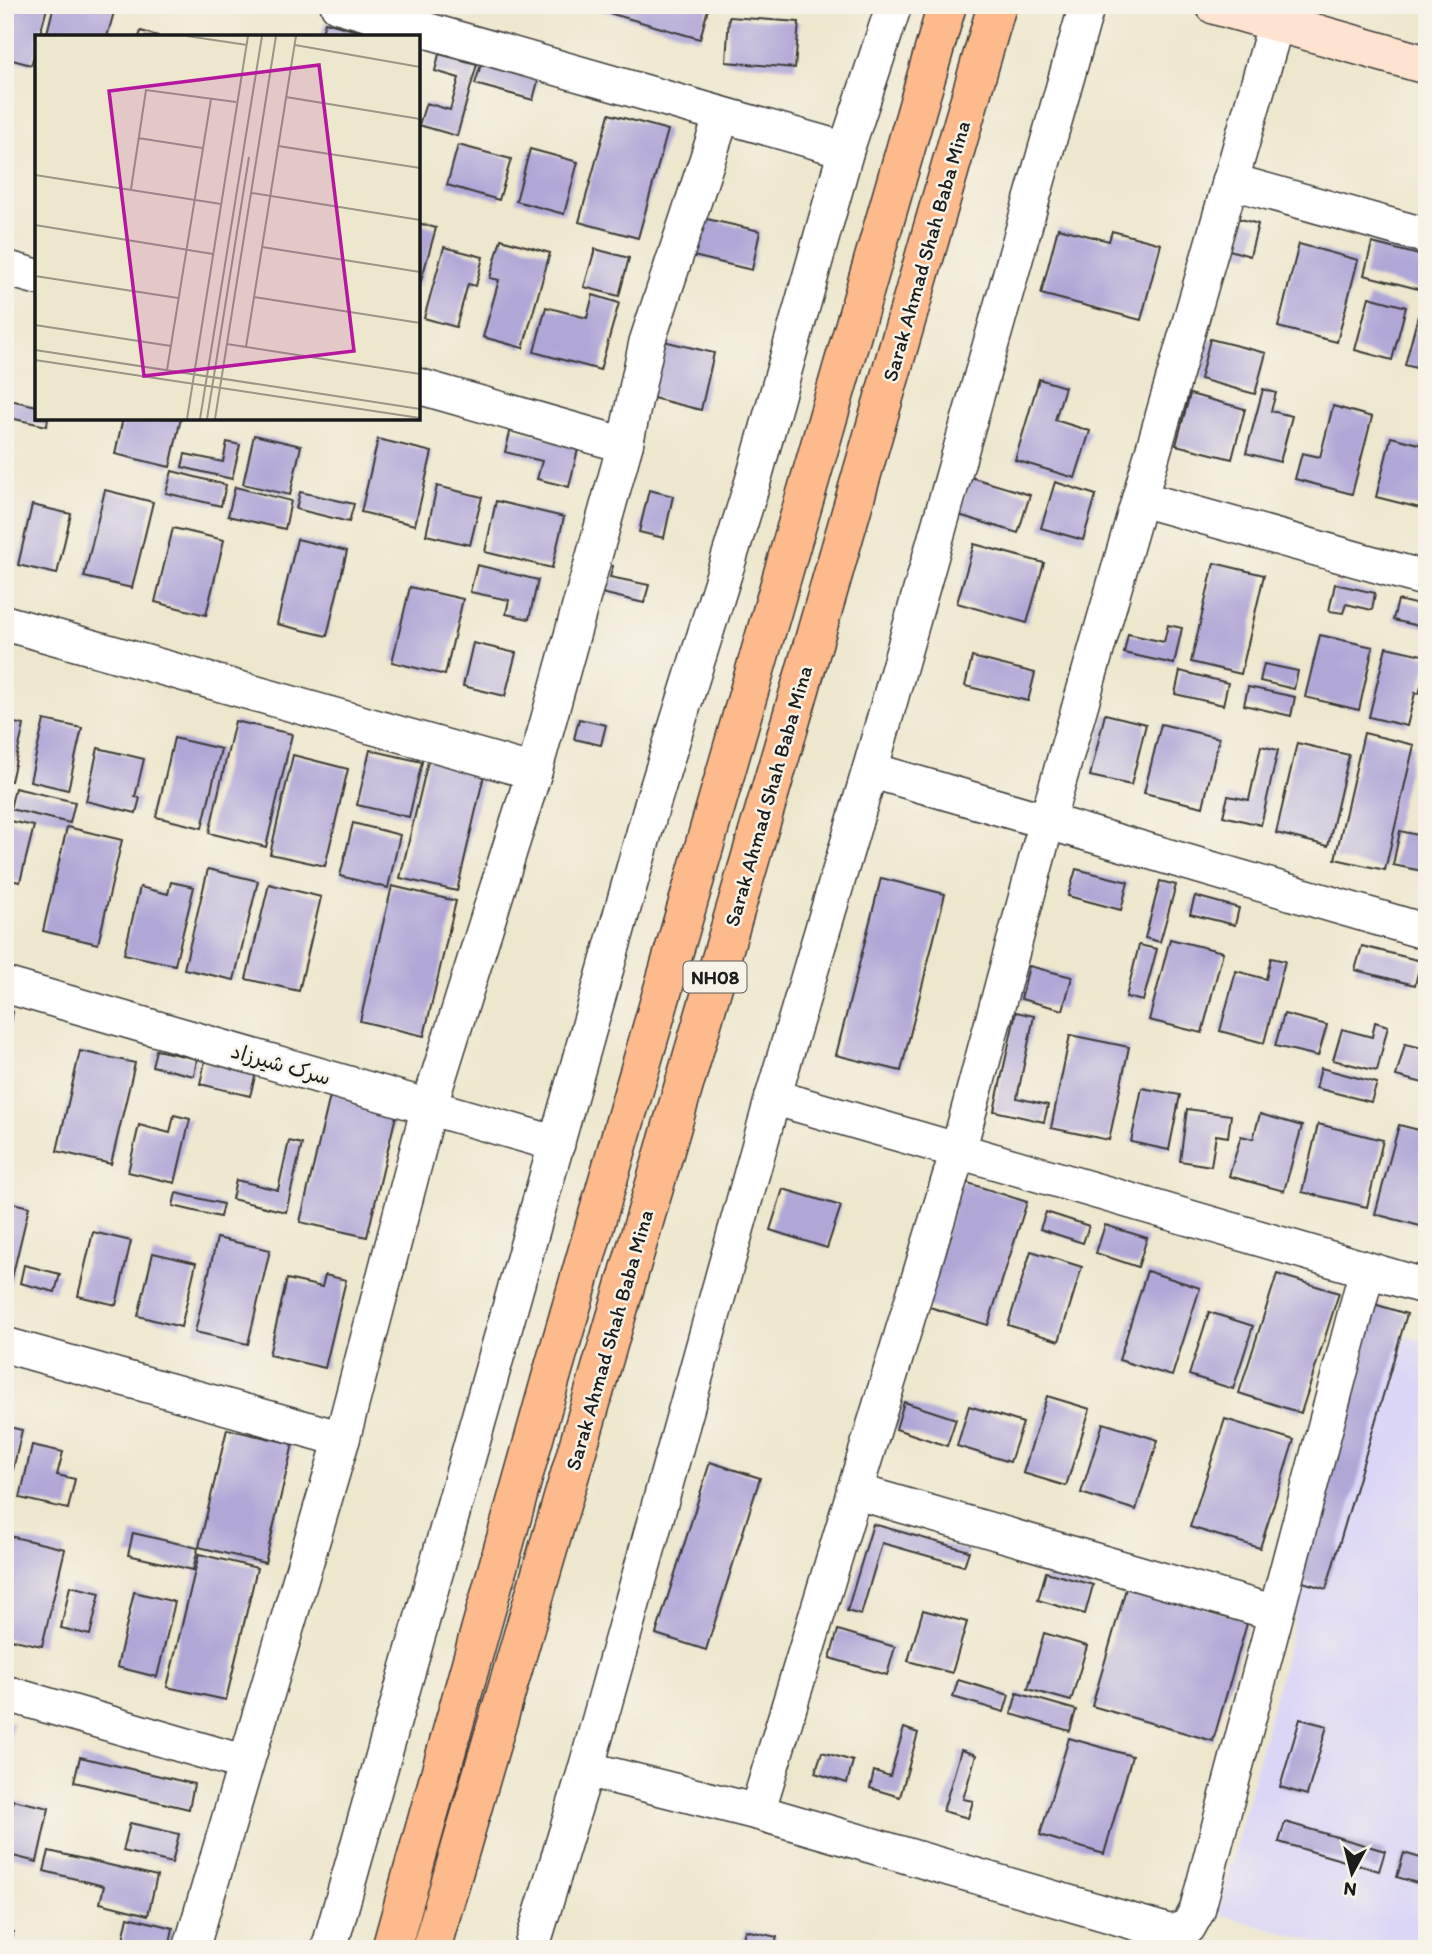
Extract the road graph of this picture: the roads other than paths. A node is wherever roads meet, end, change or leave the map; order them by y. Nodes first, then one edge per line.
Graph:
1 (338, 5) edge
2 (894, 5) edge
3 (947, 5) edge
4 (996, 5) edge
5 (1087, 5) edge
6 (1216, 5) edge
7 (1276, 23) junction
8 (1427, 65) edge
9 (722, 115) junction
10 (846, 150) junction
11 (1230, 181) junction
12 (1427, 236) edge
13 (5, 268) edge
14 (35, 276) edge
15 (420, 387) edge
16 (625, 445) junction
17 (1141, 499) junction
18 (1427, 579) edge
19 (5, 623) edge
20 (870, 770) junction
21 (534, 772) junction
22 (1047, 821) junction
23 (1427, 932) edge
24 (5, 985) edge
25 (773, 1097) junction
26 (429, 1107) junction
27 (557, 1144) junction
28 (958, 1151) junction
29 (1367, 1270) junction
30 (1427, 1287) edge
31 (5, 1345) edge
32 (342, 1439) junction
33 (854, 1491) junction
34 (1275, 1613) junction
35 (5, 1693) edge
36 (245, 1763) junction
37 (586, 1769) junction
38 (757, 1812) junction
39 (191, 1949) edge
40 (329, 1949) edge
41 (391, 1949) edge
42 (431, 1949) edge
43 (531, 1949) edge

1 - 9 street
2 - 10 street
3 - 41 highway, NH08
4 - 42 highway, Sarak Ahmad Shah Baba Mina / NH08
5 - 20 street
6 - 7 street
7 - 8 street
7 - 11 street
9 - 10 street
9 - 16 street
10 - 27 street
11 - 12 street
11 - 17 street
13 - 14 street
15 - 16 street
16 - 21 street
17 - 18 street
17 - 22 street
19 - 21 street
20 - 22 street
20 - 25 street
21 - 26 street
22 - 23 street
22 - 28 street
24 - 26 street, سرک شیرزاد
25 - 28 street
25 - 37 street
26 - 27 street, سرک شیرزاد
26 - 32 street
27 - 40 street
28 - 29 street
28 - 33 street
29 - 30 street
29 - 34 street
31 - 32 street
32 - 36 street
33 - 34 street
33 - 38 street
34 - 38 street
35 - 36 street
36 - 39 street
37 - 38 street
37 - 43 street

